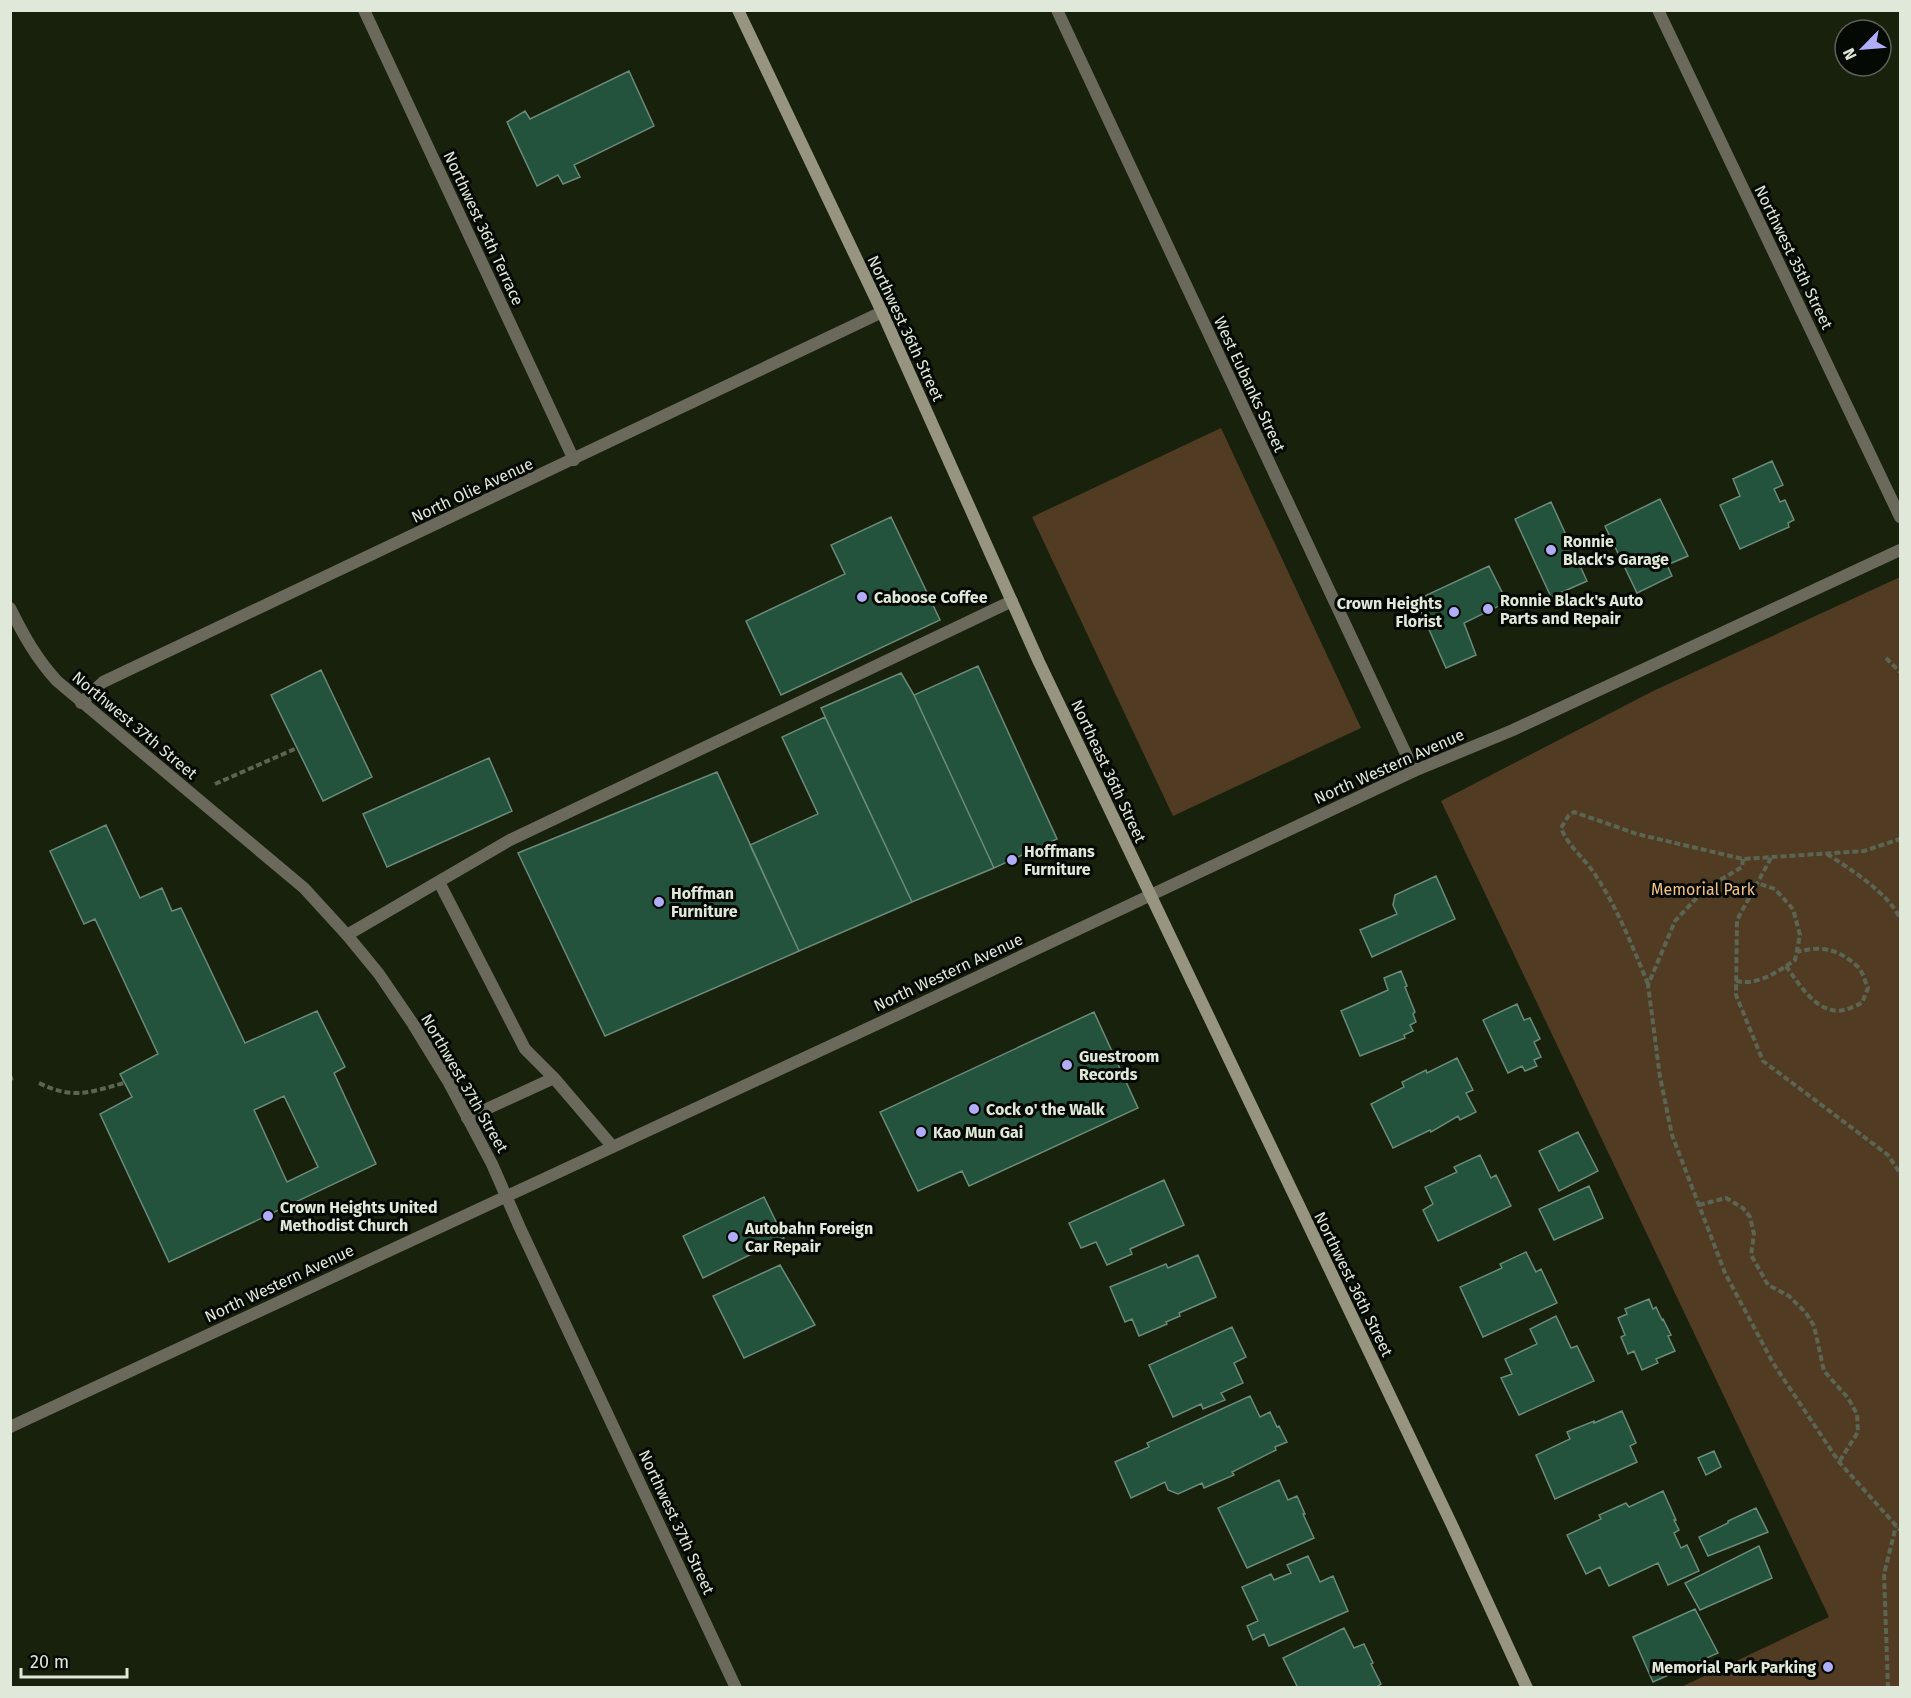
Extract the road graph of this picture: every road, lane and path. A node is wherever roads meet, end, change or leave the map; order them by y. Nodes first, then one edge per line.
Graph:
1 (364, 10) edge
2 (738, 10) edge
3 (1057, 10) edge
4 (1658, 10) edge
5 (882, 312) junction
6 (574, 460) junction
7 (1900, 518) edge
8 (1900, 550) edge
9 (1012, 602) junction
10 (10, 608) edge
11 (1886, 658) dead end
12 (1039, 662) joint
13 (1900, 672) edge
14 (81, 703) junction
15 (297, 748) dead end
16 (1414, 771) junction
17 (221, 781) dead end
18 (1900, 839) edge
19 (1826, 854) junction
20 (1771, 857) junction
21 (1743, 859) junction
22 (439, 882) junction
23 (1756, 883) junction
24 (1150, 895) junction
25 (1900, 919) edge
26 (347, 935) junction
27 (1797, 952) junction
28 (1786, 966) junction
29 (1736, 981) junction
30 (1648, 985) junction
31 (554, 1078) junction
32 (39, 1083) dead end
33 (124, 1083) dead end
34 (467, 1118) junction
35 (612, 1146) junction
36 (1900, 1173) edge
37 (506, 1196) junction
38 (1699, 1205) junction
39 (10, 1427) edge
40 (1839, 1462) junction
41 (1896, 1525) junction
42 (1900, 1530) edge
43 (736, 1688) edge
44 (1527, 1688) edge
45 (1888, 1688) edge

1 - 6 street, Northwest 36th Terrace
2 - 5 main road, Northwest 36th Street
3 - 16 street, West Eubanks Street
4 - 7 street, Northwest 35th Street
5 - 6 street, North Olie Avenue
5 - 9 main road, Northwest 36th Street
6 - 14 street, North Olie Avenue
8 - 16 street, North Western Avenue
9 - 12 main road, Northwest 36th Street
9 - 22 street
10 - 14 street, Northwest 37th Street
11 - 13 path
12 - 24 main road, Northeast 36th Street
14 - 26 street, Northwest 37th Street
15 - 17 path
16 - 24 street, North Western Avenue
18 - 19 path
19 - 20 path
19 - 25 path
20 - 21 path
20 - 23 path
21 - 30 path
21 - 30 path
22 - 26 street
22 - 31 street
23 - 27 path
23 - 29 path
24 - 35 street, North Western Avenue
24 - 44 main road, Northwest 36th Street
26 - 34 street, Northwest 37th Street
27 - 28 path
27 - 28 path
28 - 29 path
29 - 36 path
30 - 38 path
31 - 34 street
31 - 35 street
32 - 33 path
34 - 37 street, Northwest 37th Street
35 - 37 street, North Western Avenue
37 - 39 street, North Western Avenue
37 - 43 street, Northwest 37th Street
38 - 40 path
38 - 40 path
40 - 41 path
41 - 42 path
41 - 45 path

